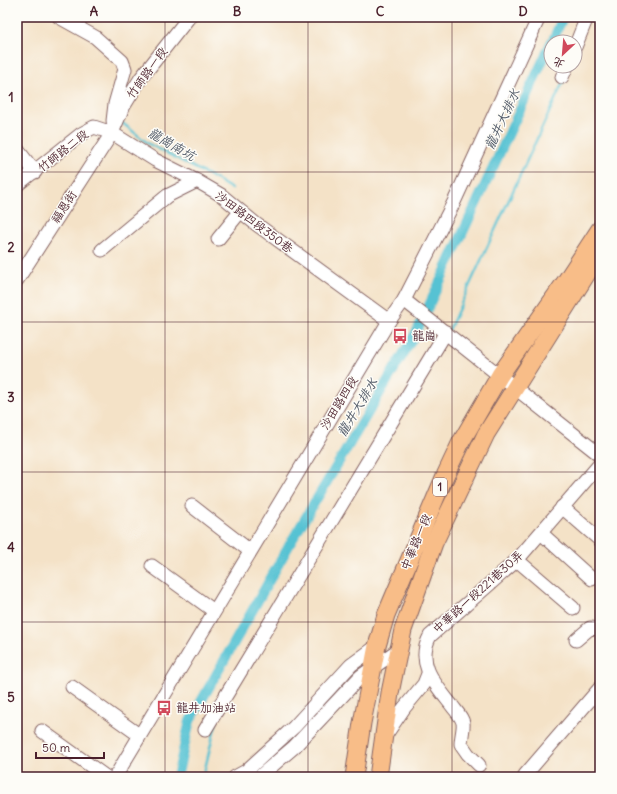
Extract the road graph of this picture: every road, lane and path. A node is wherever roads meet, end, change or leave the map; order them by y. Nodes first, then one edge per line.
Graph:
1 (59, 17) edge
2 (189, 17) edge
3 (539, 17) edge
4 (587, 17) edge
5 (580, 34) edge
6 (112, 133) junction
7 (17, 149) edge
8 (35, 172) junction
9 (198, 181) junction
10 (17, 185) edge
11 (240, 212) junction
12 (600, 229) edge
13 (218, 239) dead end
14 (102, 250) dead end
15 (600, 253) edge
16 (17, 280) edge
17 (404, 300) junction
18 (390, 321) junction
19 (442, 329) junction
20 (500, 375) junction
21 (515, 386) junction
22 (600, 455) edge
23 (600, 464) edge
24 (192, 506) dead end
25 (562, 507) junction
26 (541, 533) junction
27 (600, 540) edge
28 (250, 551) junction
29 (517, 560) junction
30 (152, 566) dead end
31 (592, 579) dead end
32 (573, 608) dead end
33 (214, 611) junction
34 (600, 628) edge
35 (576, 640) dead end
36 (377, 646) junction
37 (398, 650) junction
38 (372, 669) junction
39 (428, 674) junction
40 (72, 687) dead end
41 (600, 688) edge
42 (42, 730) dead end
43 (205, 730) dead end
44 (139, 735) junction
45 (383, 739) junction
46 (479, 765) dead end
47 (525, 775) dead end
48 (106, 777) edge
49 (114, 777) edge
50 (235, 777) edge
51 (259, 777) edge
52 (354, 777) edge
53 (378, 777) edge

1 - 6 street
2 - 6 street, 竹師路一段
3 - 17 street, 沙田路四段
4 - 5 street
6 - 8 street, 竹師路二段
6 - 9 street, 沙田路四段350巷
6 - 16 street, 福恩街
7 - 8 street
8 - 10 street, 竹師路二段
9 - 11 street, 沙田路四段350巷
9 - 14 street
11 - 13 street
11 - 18 street, 沙田路四段350巷
12 - 20 main road, 中華路一段 / 1
15 - 21 main road, 中華路一段 / 1
17 - 18 street, 沙田路四段
17 - 19 street
18 - 28 street, 沙田路四段
19 - 20 street
19 - 43 street
20 - 21 street
20 - 36 main road, 中華路一段 / 1
21 - 22 street
21 - 37 main road, 中華路一段 / 1
23 - 25 street, 中華路一段221巷30弄
24 - 28 street
25 - 26 street, 中華路一段221巷30弄
25 - 27 street
26 - 29 street, 中華路一段221巷30弄
26 - 31 street
28 - 33 street, 沙田路四段
29 - 32 street
29 - 39 street, 中華路一段221巷30弄
30 - 33 street
33 - 44 street, 沙田路四段
34 - 35 street
36 - 38 main road, 中華路一段 / 1
36 - 50 street
37 - 38 street
37 - 45 main road, 中華路一段 / 1
38 - 51 street
38 - 52 main road, 中華路一段 / 1
39 - 45 street
39 - 46 street
40 - 44 street
41 - 47 street
42 - 48 street
44 - 49 street, 沙田路四段
45 - 53 main road, 中華路一段 / 1

